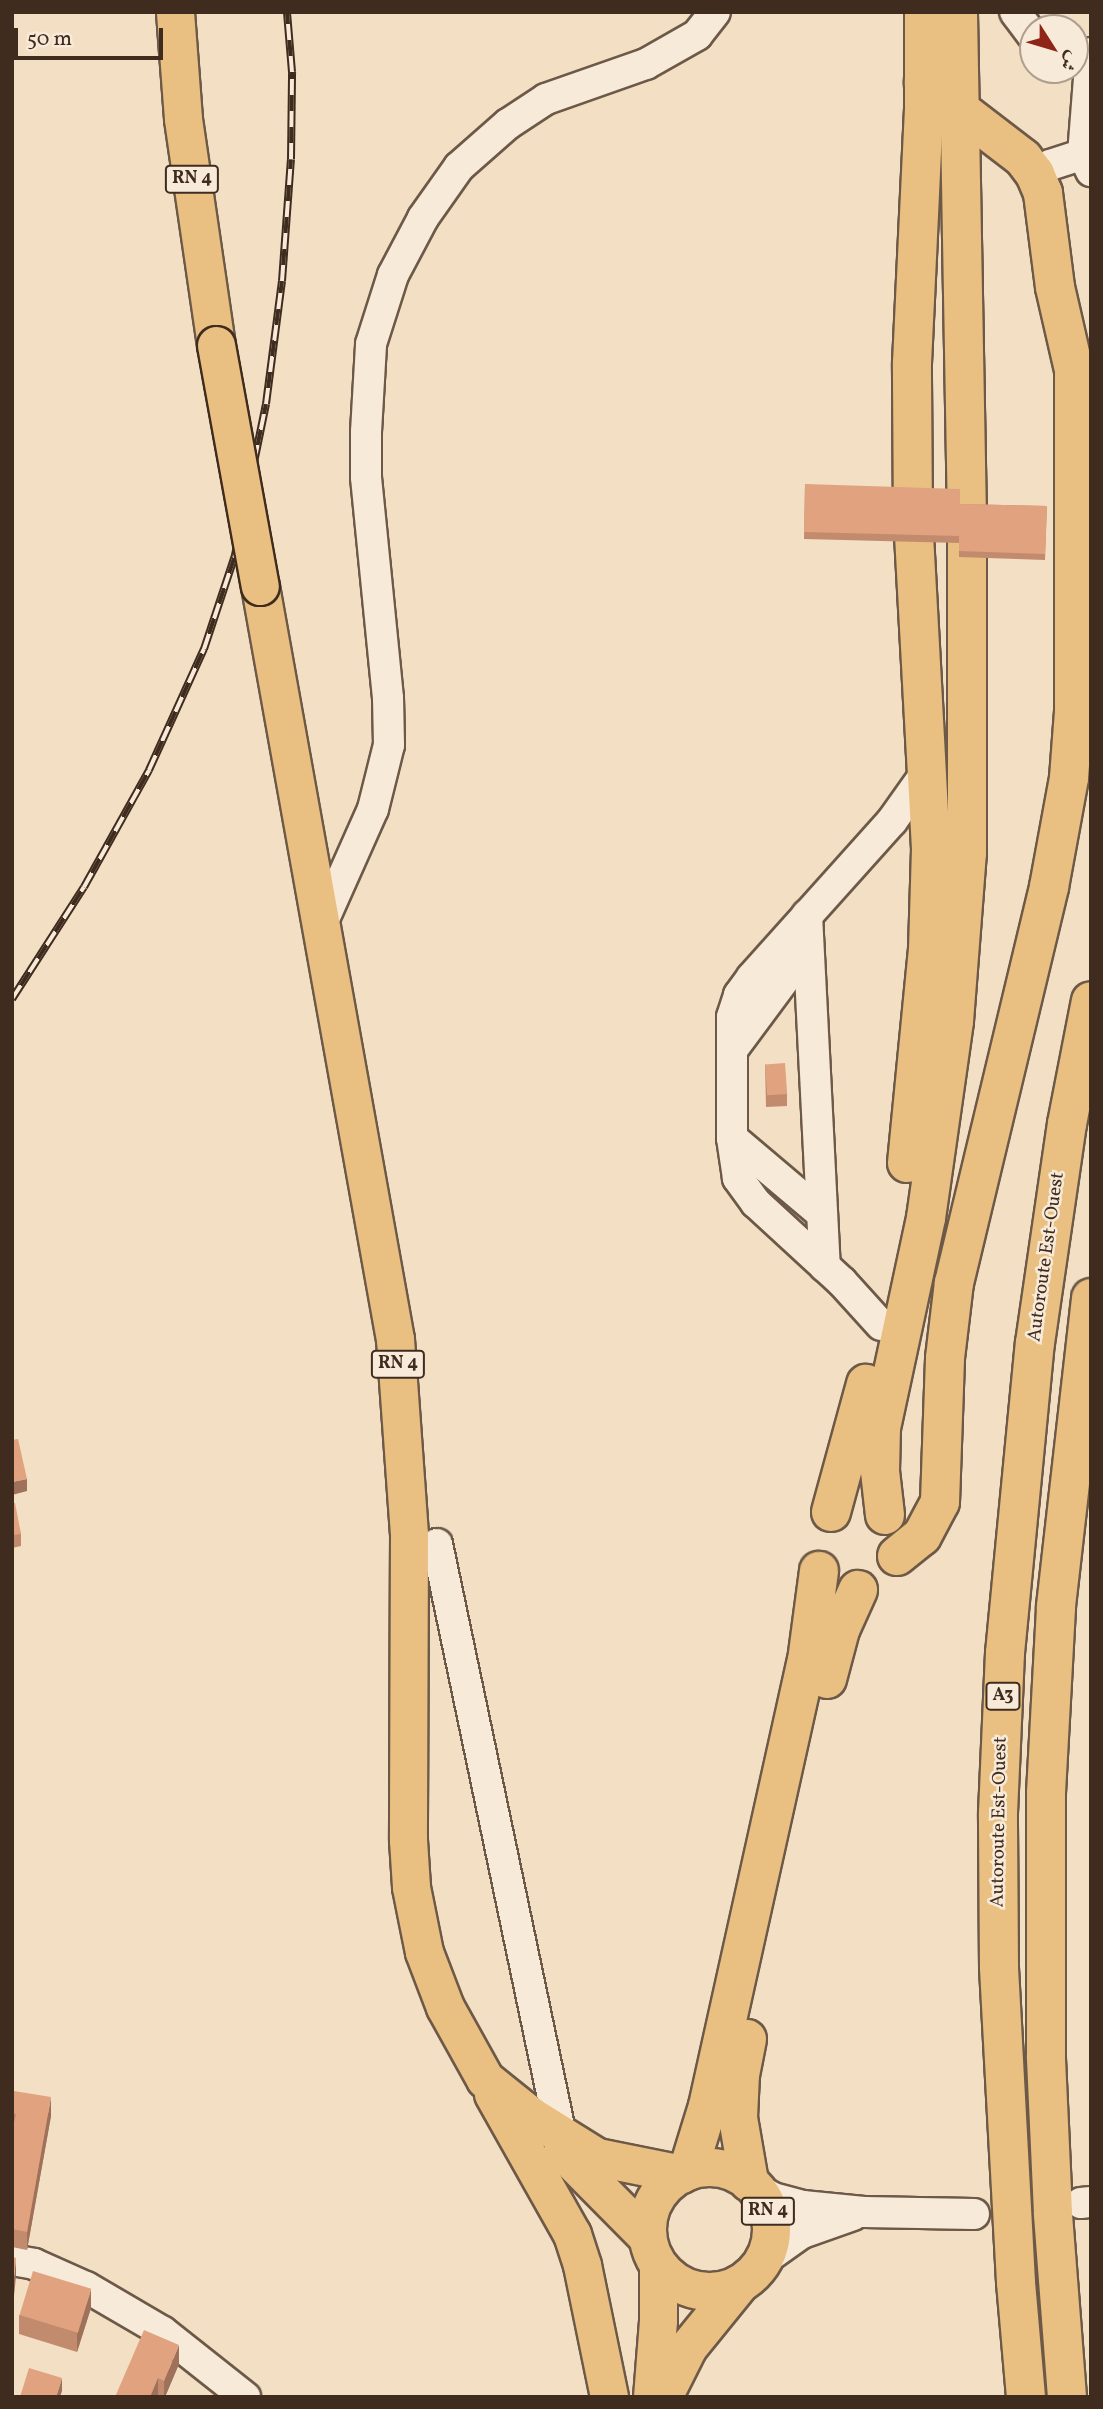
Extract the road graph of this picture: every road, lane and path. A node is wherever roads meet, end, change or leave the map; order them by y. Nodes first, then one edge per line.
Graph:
1 (175, 12) edge
2 (715, 12) edge
3 (924, 12) edge
4 (958, 12) edge
5 (1090, 55) edge
6 (924, 82) junction
7 (961, 110) junction
8 (1087, 163) edge
9 (1035, 174) junction
10 (1084, 452) edge
11 (968, 653) junction
12 (920, 655) junction
13 (926, 773) junction
14 (807, 915) junction
15 (320, 928) junction
16 (807, 949) junction
17 (1091, 1000) edge
18 (732, 1049) junction
19 (732, 1138) junction
20 (822, 1214) junction
21 (825, 1267) junction
22 (1091, 1298) edge
23 (881, 1325) junction
24 (831, 1512) junction
25 (884, 1515) junction
26 (438, 1544) dead end
27 (897, 1556) junction
28 (819, 1571) junction
29 (858, 1590) junction
30 (485, 2078) junction
31 (531, 2116) junction
32 (561, 2136) junction
33 (685, 2172) junction
34 (752, 2184) junction
35 (864, 2212) junction
36 (974, 2214) dead end
37 (653, 2251) junction
38 (12, 2260) edge
39 (750, 2272) junction
40 (245, 2397) edge
41 (609, 2397) edge
42 (652, 2397) edge
43 (663, 2397) edge
44 (1026, 2397) edge
45 (1067, 2397) edge

1 - 15 main road, RN 4, bridge
2 - 15 street
3 - 6 highway
4 - 7 highway
5 - 8 street
6 - 7 highway
6 - 12 highway
7 - 9 highway
7 - 11 highway
8 - 9 street
9 - 10 highway
10 - 27 highway
11 - 12 highway
11 - 25 highway
12 - 13 highway
13 - 14 street
13 - 23 highway
14 - 16 street
14 - 18 street
15 - 30 main road, RN 4
16 - 18 street
16 - 20 street
17 - 44 highway, Autoroute Est-Ouest / A3
18 - 19 street
19 - 20 street
19 - 21 street
20 - 21 street
21 - 23 street
22 - 45 highway, A3
23 - 24 highway
24 - 25 highway
24 - 28 highway
25 - 27 highway
26 - 32 street
27 - 29 highway
28 - 29 highway
28 - 33 highway
29 - 34 highway
30 - 31 main road, RN 4
30 - 41 main road
31 - 32 main road, RN 4
31 - 37 main road, RN 4
32 - 33 main road, RN 4
33 - 34 main road, RN 4
33 - 37 main road
34 - 35 street
34 - 39 main road, RN 4
35 - 36 street
35 - 39 street
37 - 39 main road, RN 4
37 - 42 main road
38 - 40 street
39 - 43 main road, RN 4

